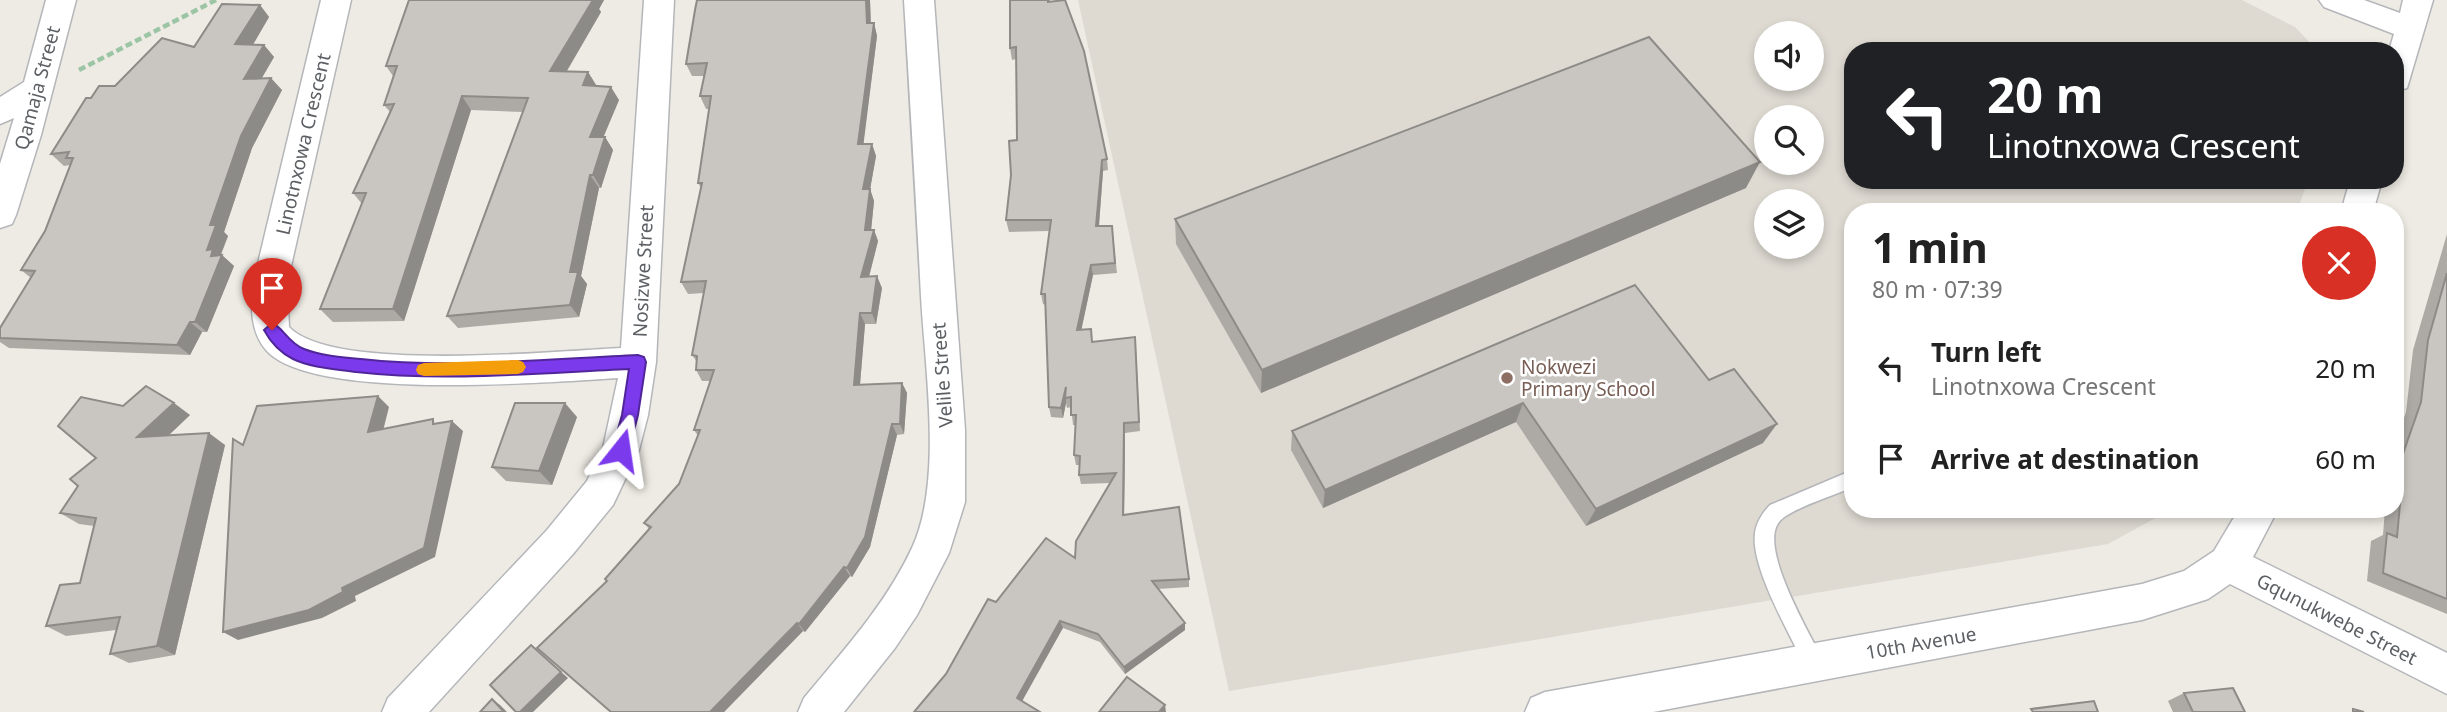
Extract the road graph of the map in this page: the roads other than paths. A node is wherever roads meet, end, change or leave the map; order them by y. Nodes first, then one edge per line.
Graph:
1 (61, 0) edge
2 (336, 0) edge
3 (659, 0) edge
4 (919, 0) edge
5 (2334, 0) edge
6 (2418, 0) edge
7 (2411, 29) junction
8 (2404, 53) edge
9 (37, 89) junction
10 (0, 112) edge
11 (0, 215) edge
12 (638, 362) junction
13 (1844, 482) edge
14 (2254, 518) edge
15 (2228, 564) junction
16 (1814, 663) junction
17 (2447, 674) edge
18 (402, 712) edge
19 (818, 712) edge
20 (1545, 712) edge

1 - 9 street, Qamaja Street
2 - 12 street, Linotnxowa Crescent
3 - 12 street, Nosizwe Street
4 - 19 street, Velile Street
5 - 7 street
6 - 7 street
7 - 8 street
9 - 10 street
9 - 11 street, Qamaja Street
12 - 18 street, Nosizwe Street
13 - 16 lane
14 - 15 street, 10th Avenue
15 - 16 street, 10th Avenue
15 - 17 street, Gqunukwebe Street
16 - 20 street, 10th Avenue

